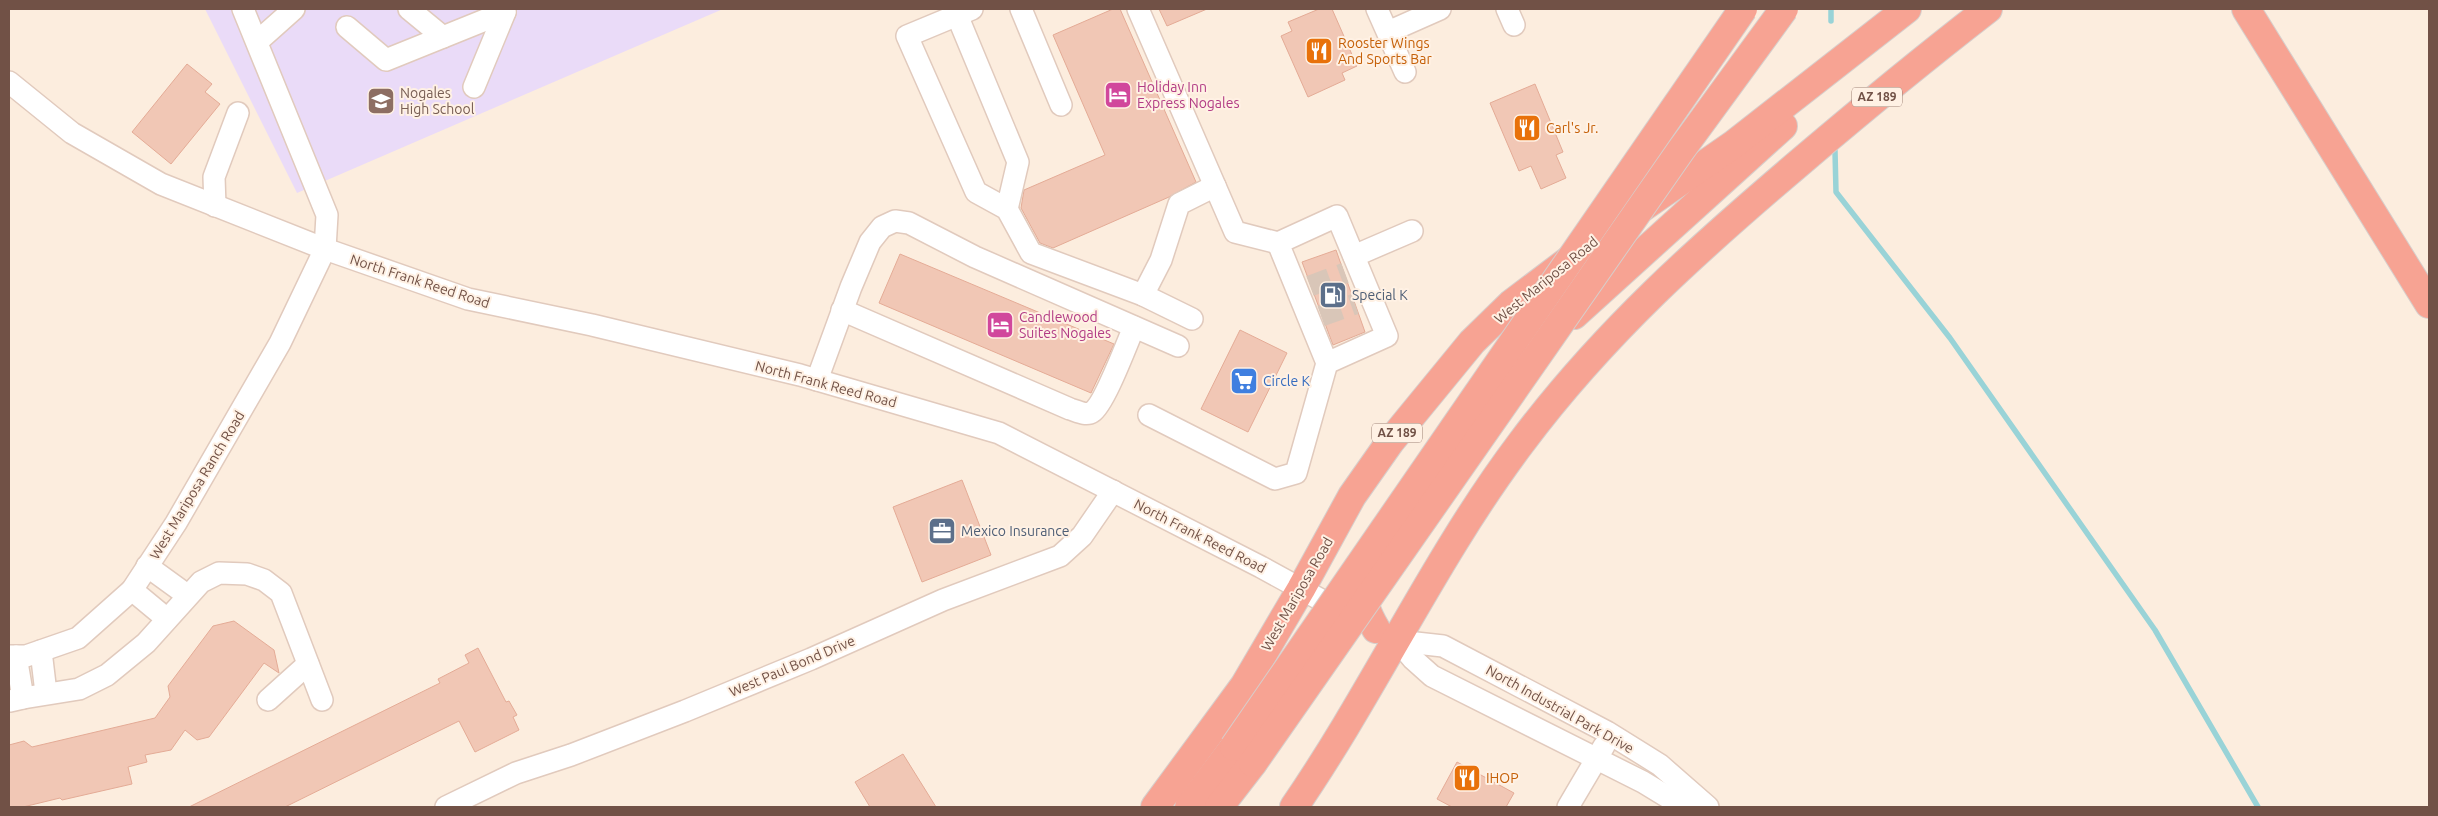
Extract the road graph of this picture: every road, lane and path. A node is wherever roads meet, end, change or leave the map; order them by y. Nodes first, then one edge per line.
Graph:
1 (243, 9) edge
2 (294, 9) edge
3 (409, 9) edge
4 (1021, 9) edge
5 (1138, 9) edge
6 (1377, 9) edge
7 (1440, 9) edge
8 (1743, 9) edge
9 (1784, 9) edge
10 (1907, 9) edge
11 (1988, 9) edge
12 (2246, 9) edge
13 (503, 10) edge
14 (964, 12) edge
15 (347, 27) dead end
16 (1388, 32) junction
17 (443, 37) junction
18 (257, 42) junction
19 (1405, 72) dead end
20 (9, 82) edge
21 (474, 87) dead end
22 (1061, 105) dead end
23 (238, 113) dead end
24 (1741, 151) junction
25 (1215, 186) junction
26 (215, 206) junction
27 (1007, 209) junction
28 (1412, 231) dead end
29 (1278, 243) junction
30 (325, 250) junction
31 (1352, 266) junction
32 (1143, 295) junction
33 (2429, 304) edge
34 (842, 310) junction
35 (1192, 319) dead end
36 (1134, 327) junction
37 (1178, 346) dead end
38 (1327, 362) junction
39 (817, 380) junction
40 (1149, 415) dead end
41 (1113, 491) junction
42 (147, 566) junction
43 (1301, 589) junction
44 (132, 590) junction
45 (187, 596) junction
46 (167, 619) junction
47 (1387, 635) junction
48 (41, 651) junction
49 (12, 656) edge
50 (308, 664) junction
51 (46, 693) junction
52 (16, 699) edge
53 (268, 700) dead end
54 (322, 700) dead end
55 (1611, 734) junction
56 (1243, 755) junction
57 (1597, 758) junction
58 (446, 807) edge
59 (1155, 807) edge
60 (1189, 807) edge
61 (1220, 807) edge
62 (1294, 807) edge
63 (1568, 807) edge
64 (1684, 807) edge
65 (1708, 807) edge

1 - 18 street
2 - 18 street
3 - 17 street
4 - 22 street
5 - 25 street
6 - 16 street
7 - 16 street
8 - 56 highway, bridge
9 - 56 highway, bridge
10 - 24 highway, West Mariposa Road / AZ 189
11 - 47 highway, AZ 189
12 - 33 highway
13 - 17 street
13 - 21 street
14 - 27 street
14 - 27 street
15 - 17 street
16 - 19 street
18 - 30 street
20 - 26 street, North Frank Reed Road
23 - 26 street
24 - 43 highway, West Mariposa Road / AZ 189
24 - 47 highway
25 - 29 street
25 - 32 street
26 - 30 street, North Frank Reed Road
27 - 32 street
28 - 31 street
29 - 31 street
29 - 38 street
30 - 39 street, North Frank Reed Road
30 - 42 street, West Mariposa Ranch Road
31 - 38 street
32 - 35 street
34 - 36 street
34 - 36 street
34 - 39 street
36 - 37 street
38 - 40 street
39 - 41 street, North Frank Reed Road
41 - 43 street, North Frank Reed Road
41 - 58 street, West Paul Bond Drive
42 - 44 street, West Mariposa Ranch Road
42 - 45 street
43 - 47 street, North Industrial Park Drive
43 - 59 highway, West Mariposa Road / AZ 189
44 - 46 street
44 - 48 street, West Mariposa Ranch Road
45 - 46 street
45 - 50 street
46 - 51 street
47 - 55 street, North Industrial Park Drive
47 - 57 street, North Industrial Park Drive
47 - 62 highway, AZ 189
48 - 49 street, West Mariposa Ranch Road
48 - 51 street
49 - 52 street
50 - 53 street
50 - 54 street
51 - 52 street
55 - 57 street
55 - 65 street, North Industrial Park Drive
56 - 60 highway
56 - 61 highway
57 - 63 street
57 - 64 street, North Industrial Park Drive

